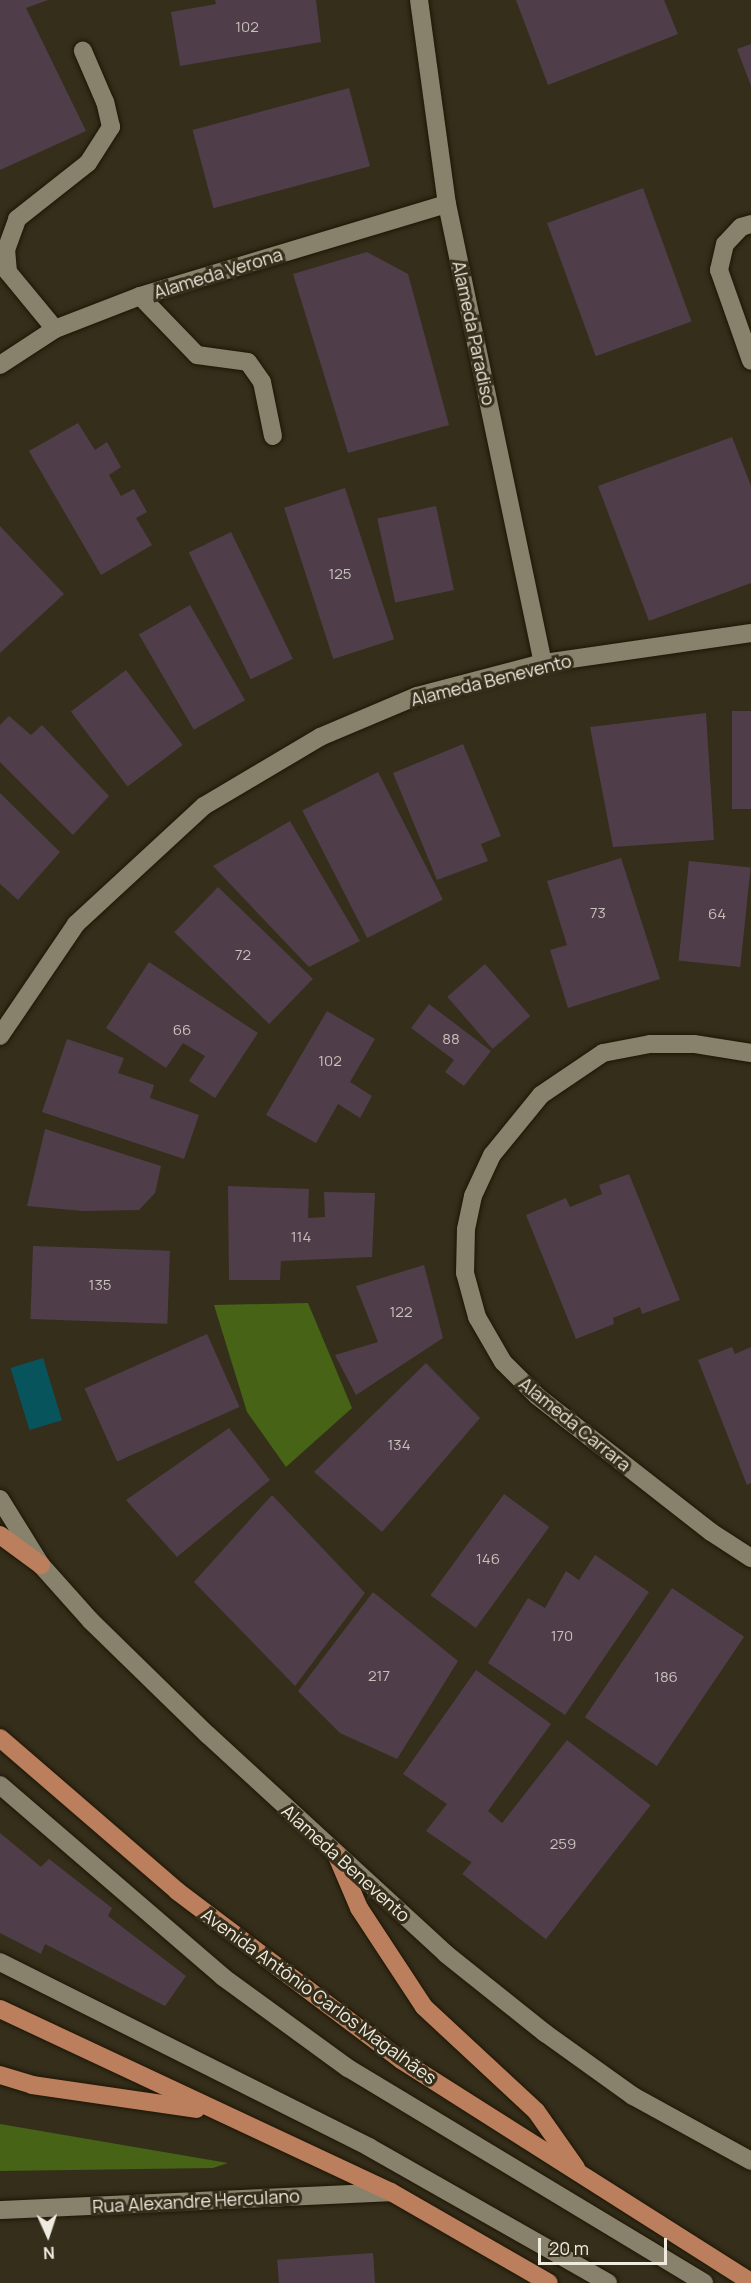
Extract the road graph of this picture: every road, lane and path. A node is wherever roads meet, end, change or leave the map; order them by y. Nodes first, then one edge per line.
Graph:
1 (419, 0) edge
2 (83, 51) dead end
3 (447, 204) junction
4 (751, 224) edge
5 (140, 296) junction
6 (55, 329) junction
7 (751, 361) edge
8 (0, 365) edge
9 (273, 436) dead end
10 (751, 633) edge
11 (543, 663) junction
12 (0, 1036) edge
13 (751, 1053) edge
14 (0, 1499) edge
15 (0, 1535) edge
16 (751, 1558) edge
17 (42, 1565) junction
18 (0, 1738) edge
19 (0, 1785) edge
20 (336, 1854) junction
21 (0, 1962) edge
22 (0, 2009) edge
23 (0, 2075) edge
24 (218, 2112) junction
25 (751, 2161) edge
26 (580, 2175) junction
27 (391, 2192) junction
28 (0, 2210) edge
29 (751, 2282) edge
30 (549, 2283) edge
31 (608, 2283) edge
32 (704, 2283) edge

1 - 3 street, Alameda Paradiso
2 - 6 street
3 - 5 street, Alameda Verona
3 - 11 street, Alameda Paradiso
4 - 7 street
5 - 6 street, Alameda Verona
5 - 9 street
6 - 8 street, Alameda Verona
10 - 11 street, Alameda Benevento
11 - 12 street, Alameda Benevento
13 - 16 street, Alameda Carrara
14 - 17 street, Alameda Benevento
15 - 17 main road
17 - 20 street, Alameda Benevento
18 - 26 main road, Avenida Antônio Carlos Magalhães
19 - 32 street
20 - 25 street, Alameda Benevento
20 - 26 main road
21 - 31 street
22 - 24 main road
23 - 24 main road
24 - 27 main road
26 - 29 main road, Avenida Antônio Carlos Magalhães
27 - 28 street, Rua Alexandre Herculano
27 - 30 main road

